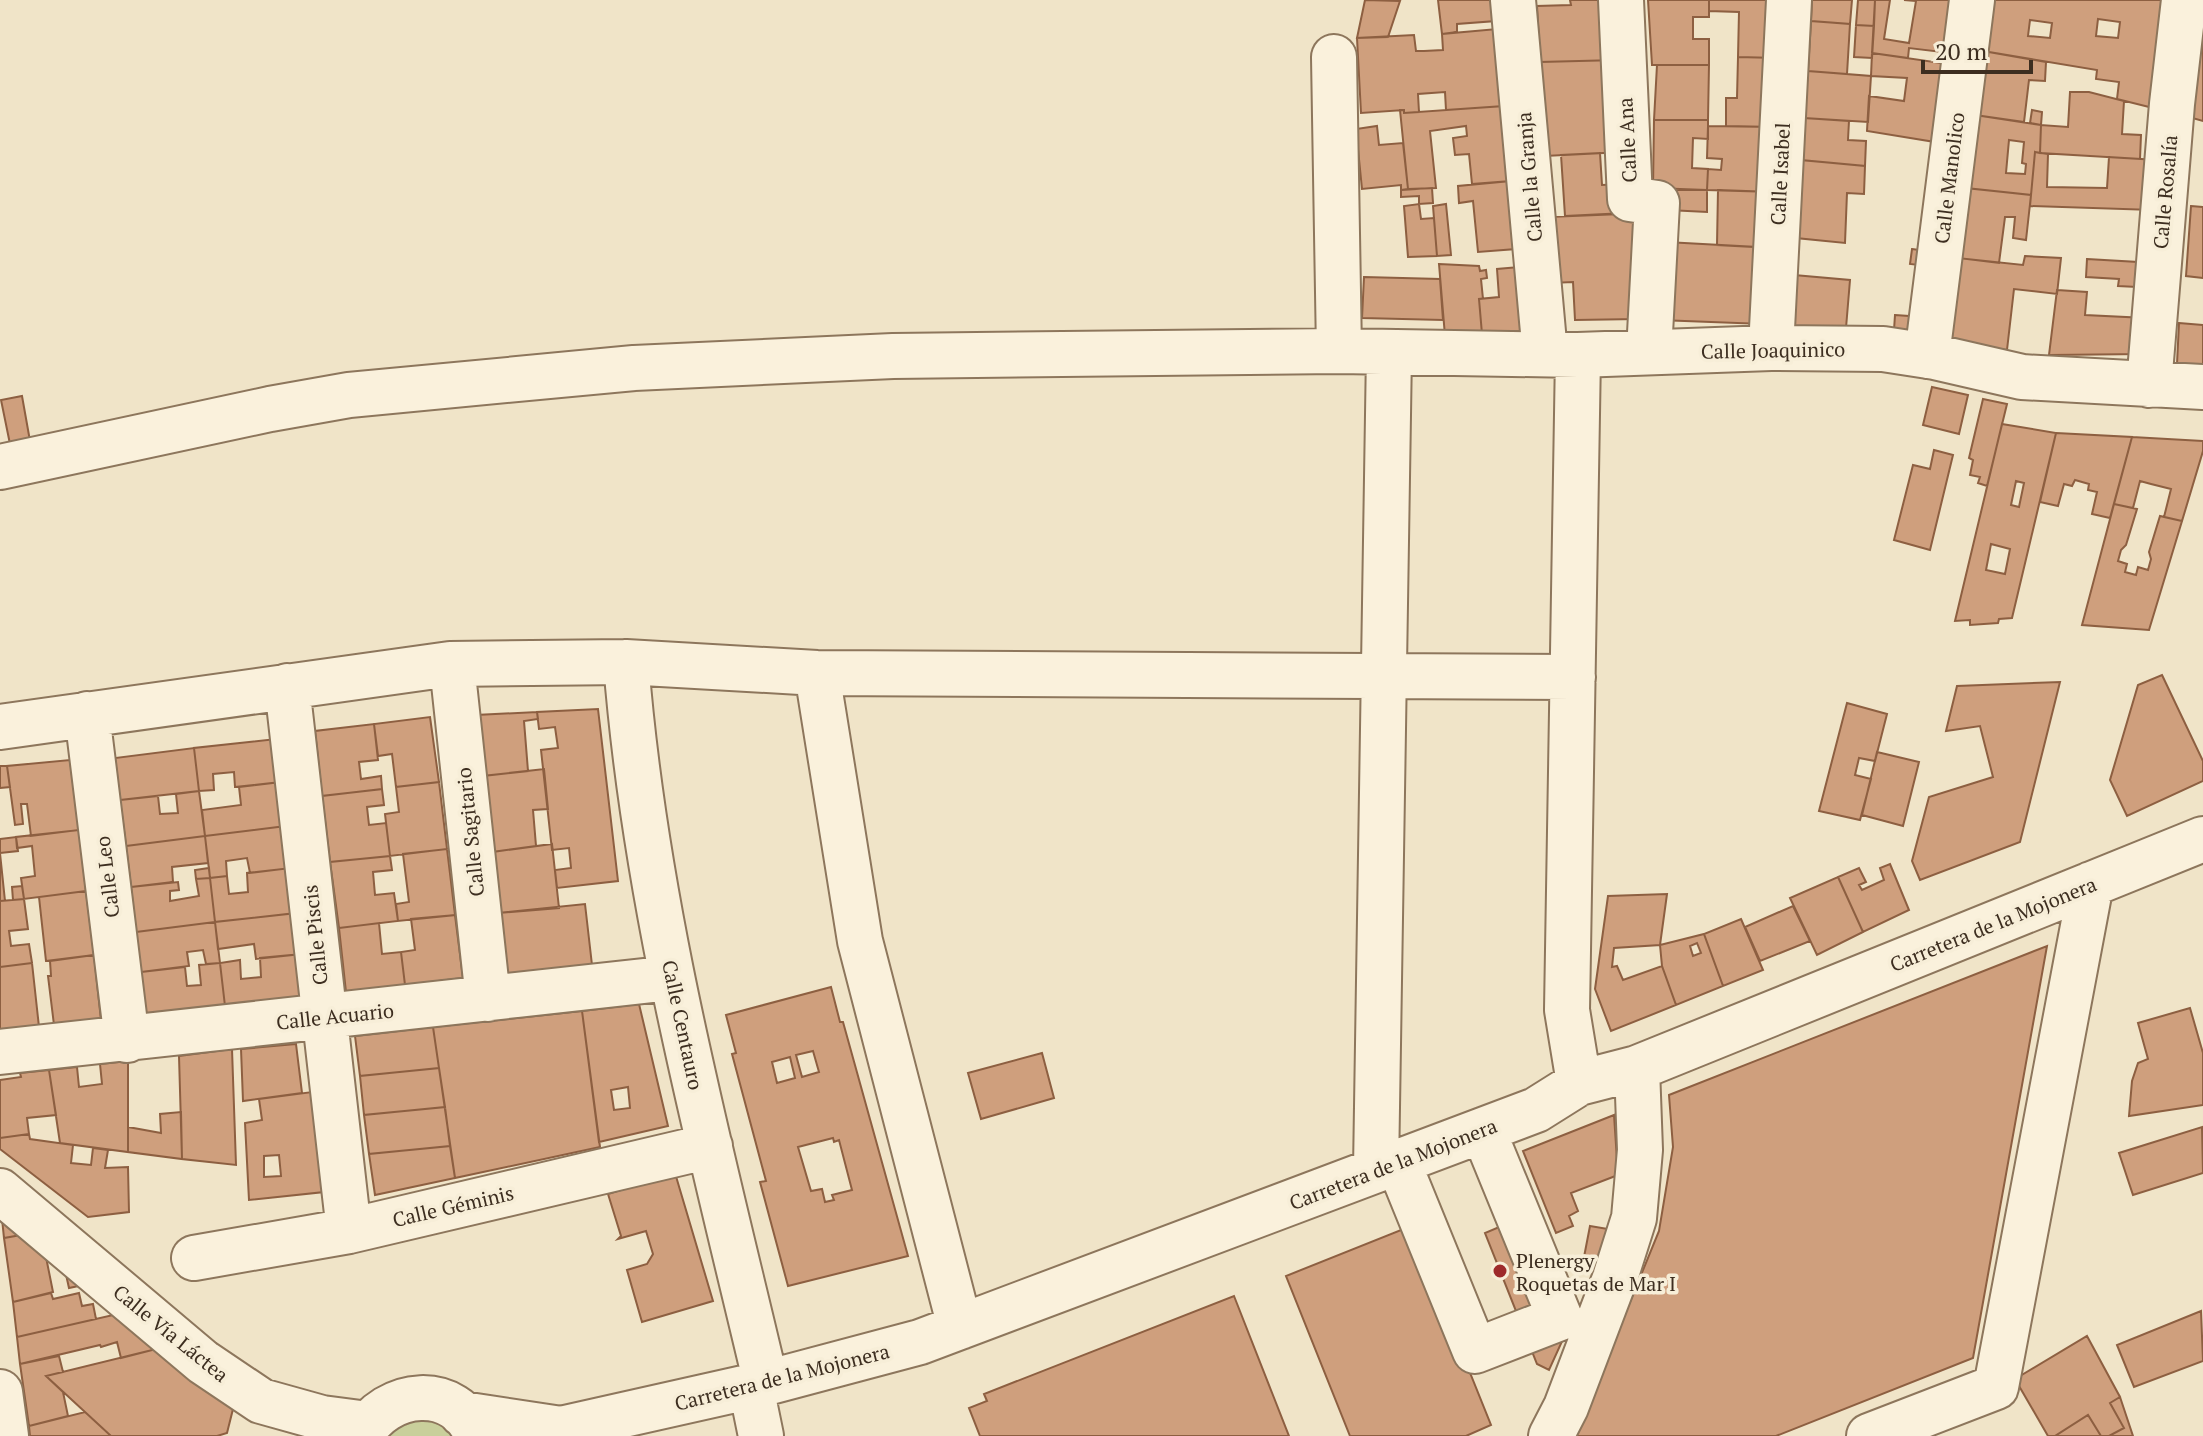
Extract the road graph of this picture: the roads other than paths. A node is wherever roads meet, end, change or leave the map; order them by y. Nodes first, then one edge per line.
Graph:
1 (1513, 0) edge
2 (1621, 0) edge
3 (1789, 0) edge
4 (1972, 0) edge
5 (2184, 0) edge
6 (1334, 57) dead end
7 (1771, 348) junction
8 (1339, 351) junction
9 (1389, 352) junction
10 (1649, 352) junction
11 (1561, 355) junction
12 (1927, 356) junction
13 (2149, 385) junction
14 (2203, 387) edge
15 (0, 467) edge
16 (626, 662) junction
17 (452, 665) junction
18 (817, 673) junction
19 (1384, 676) junction
20 (1573, 677) junction
21 (287, 686) junction
22 (87, 714) junction
23 (0, 727) edge
24 (2203, 839) edge
25 (2091, 884) junction
26 (671, 978) junction
27 (488, 999) junction
28 (324, 1017) junction
29 (127, 1040) junction
30 (0, 1052) edge
31 (1637, 1068) junction
32 (1579, 1083) junction
33 (1483, 1130) junction
34 (710, 1146) junction
35 (1387, 1166) junction
36 (0, 1191) edge
37 (349, 1231) junction
38 (194, 1258) dead end
39 (960, 1327) junction
40 (758, 1385) junction
41 (0, 1392) edge
42 (266, 1419) edge
43 (470, 1425) edge
44 (364, 1430) edge
45 (556, 1433) edge
46 (6, 1436) edge
47 (761, 1436) edge
48 (1551, 1436) edge
49 (1869, 1436) edge

1 - 11 street, Calle la Granja
2 - 10 street, Calle Ana
3 - 7 street, Calle Isabel
4 - 12 street, Calle Manolico
5 - 13 street, Calle Rosalía
6 - 8 street
7 - 10 street, Calle Joaquinico
7 - 12 street, Calle Joaquinico
8 - 9 street, Calle Joaquinico
8 - 15 street, Calle Joaquinico
9 - 11 street, Calle Joaquinico
9 - 19 street
10 - 11 street, Calle Joaquinico
11 - 20 street, Calle la Granja
12 - 13 street, Calle Joaquinico
13 - 14 street, Calle Joaquinico
16 - 17 street
16 - 18 street
16 - 26 street, Calle Centauro
17 - 21 street
17 - 27 street, Calle Sagitario
18 - 19 street
18 - 39 street
19 - 20 street
19 - 35 street
20 - 32 street, Calle la Granja
21 - 22 street
21 - 28 street, Calle Piscis
22 - 23 street
22 - 29 street, Calle Leo
24 - 25 street, Carretera de la Mojonera
25 - 31 street, Carretera de la Mojonera
25 - 49 street
26 - 27 street, Calle Acuario
26 - 34 street, Calle Centauro
27 - 28 street, Calle Acuario
28 - 29 street, Calle Acuario
28 - 37 street, Calle Piscis
29 - 30 street, Calle Acuario
31 - 32 street, Carretera de la Mojonera
31 - 48 street
32 - 33 street, Carretera de la Mojonera
33 - 35 street, Carretera de la Mojonera
33 - 35 street
34 - 37 street, Calle Géminis
34 - 40 street, Calle Centauro
35 - 39 street, Carretera de la Mojonera
36 - 42 street, Calle Vía Láctea
37 - 38 street, Calle Géminis
39 - 40 street, Carretera de la Mojonera
40 - 45 street, Carretera de la Mojonera
40 - 47 street, Calle Centauro
41 - 46 street
42 - 44 street, Calle Vía Láctea
43 - 44 street, Carretera de la Mojonera
43 - 45 street, Carretera de la Mojonera

